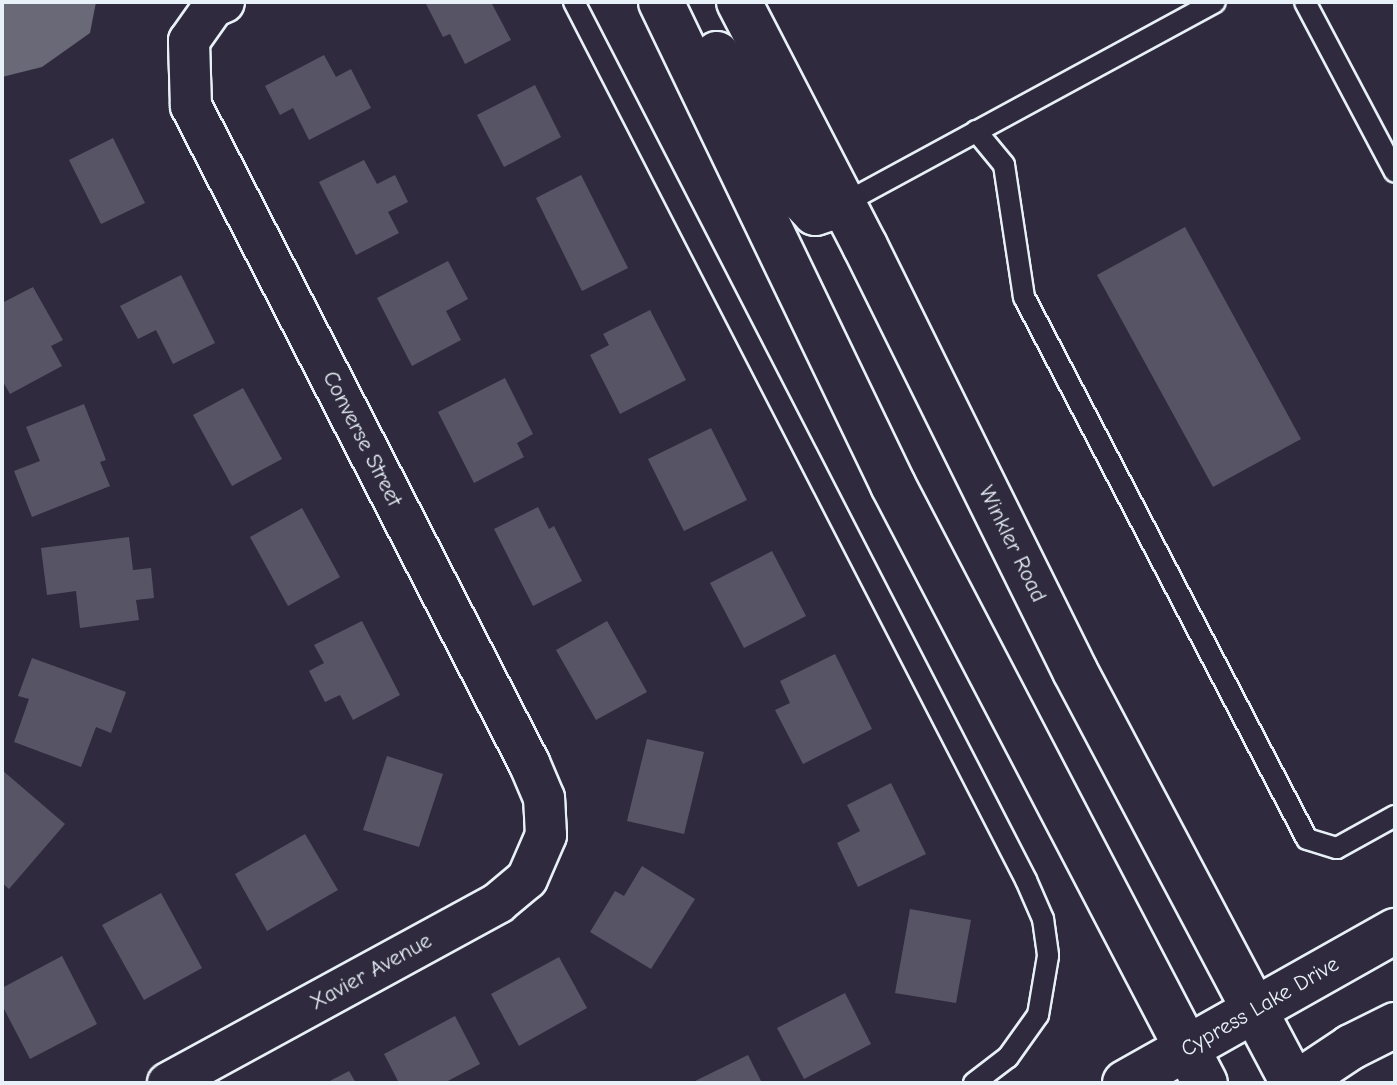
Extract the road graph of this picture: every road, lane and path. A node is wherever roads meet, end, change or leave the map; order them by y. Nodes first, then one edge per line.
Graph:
1 (224, 2) edge
2 (574, 2) edge
3 (661, 2) edge
4 (676, 2) edge
5 (739, 2) edge
6 (1215, 2) edge
7 (1305, 2) edge
8 (976, 131) junction
9 (1395, 172) edge
10 (843, 204) junction
11 (1395, 816) edge
12 (546, 835) joint
13 (1395, 931) edge
14 (1255, 1012) junction
15 (1395, 1025) edge
16 (1196, 1066) edge
17 (168, 1083) edge
18 (974, 1083) edge
19 (1125, 1083) edge
20 (1295, 1083) edge

1 - 12 street, Converse Street
2 - 18 lane
3 - 16 street
4 - 10 street
5 - 10 street, Winkler Road
6 - 8 lane
7 - 9 lane
8 - 10 lane
8 - 11 lane
10 - 14 street, Winkler Road
12 - 17 street, Xavier Avenue
13 - 14 street, Cypress Lake Drive
14 - 16 street, Cypress Lake Drive
14 - 20 street, Winkler Road
15 - 20 street
16 - 19 street, Cypress Lake Drive

